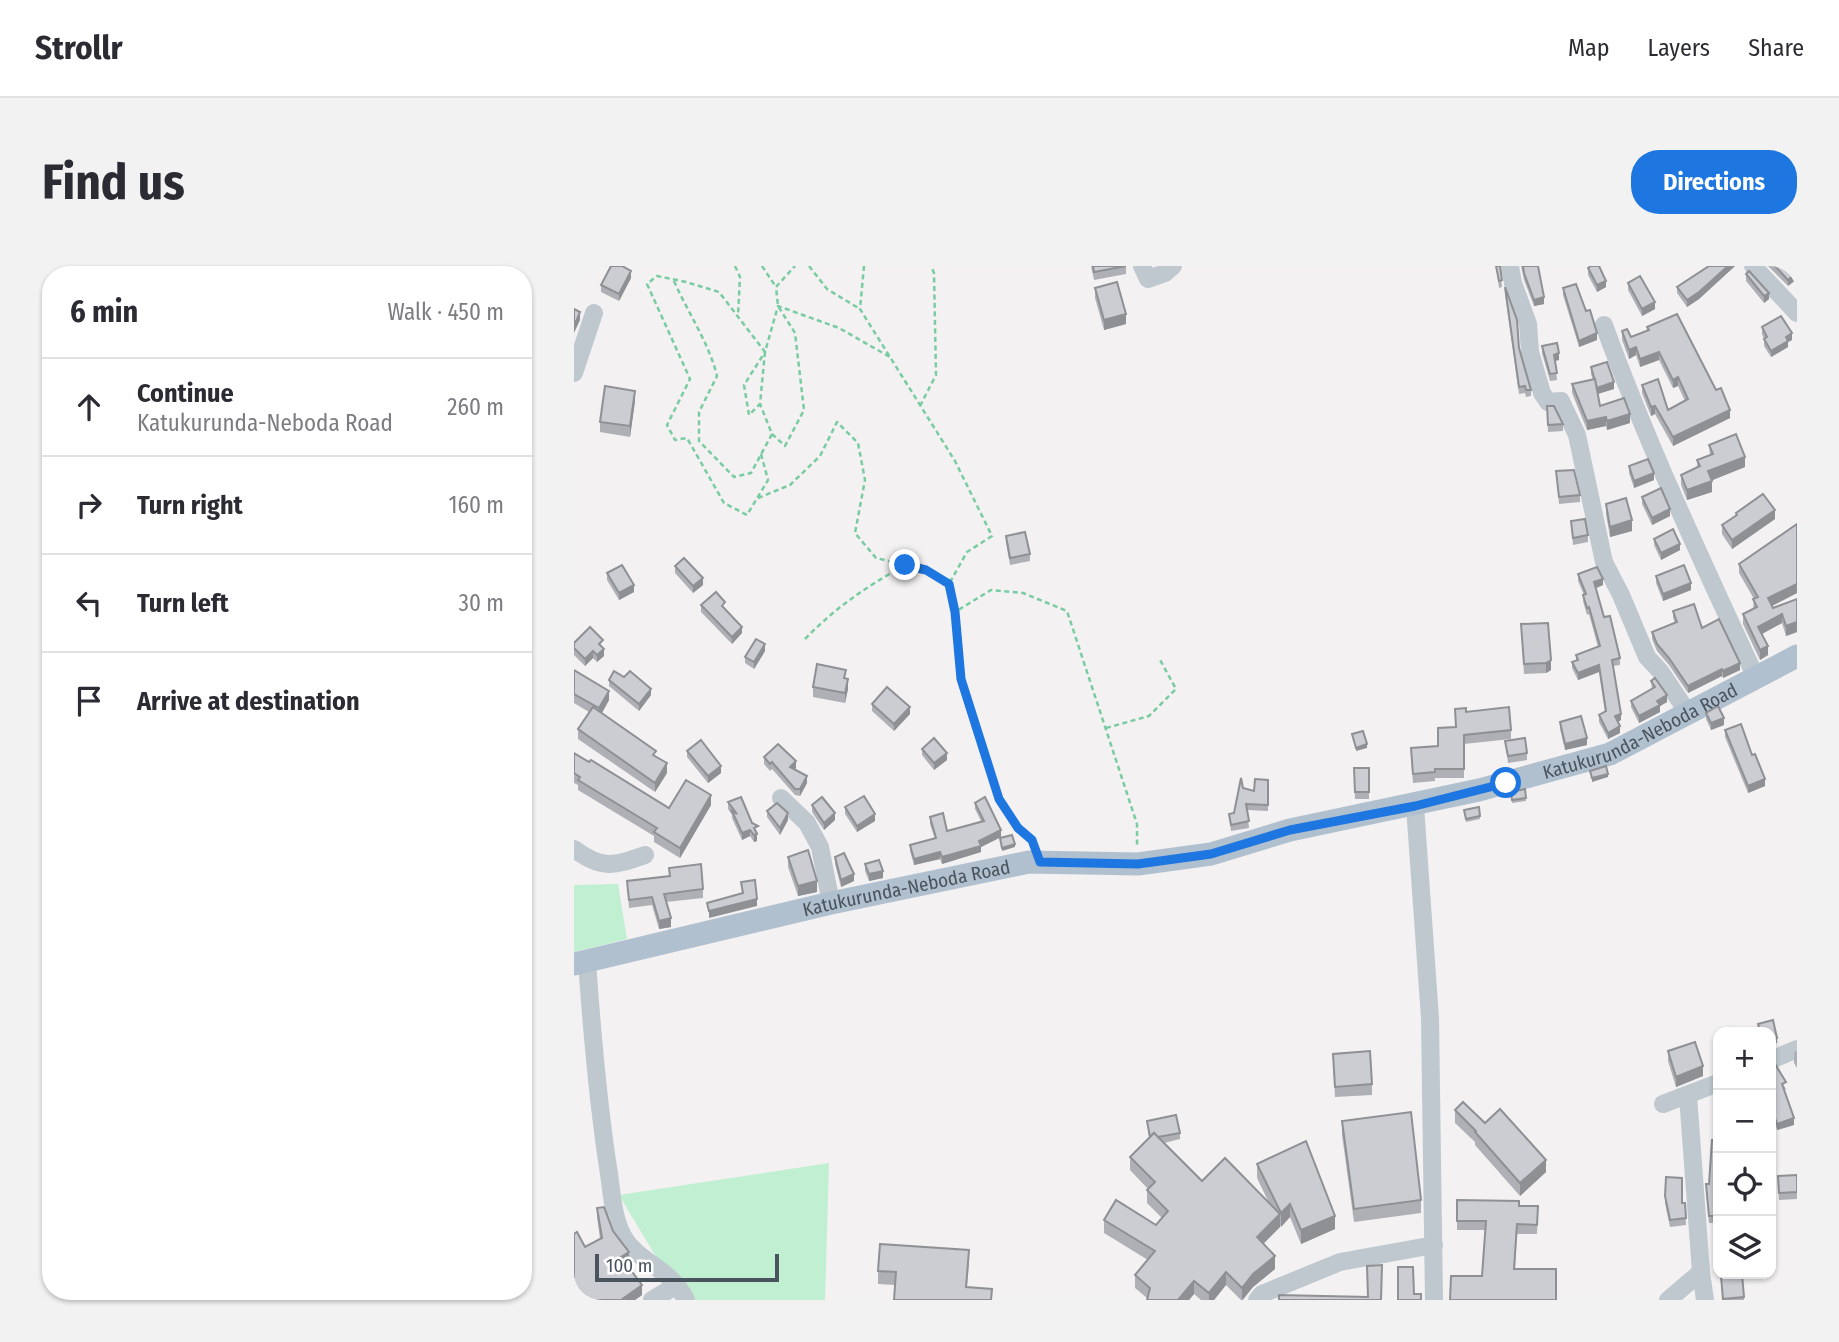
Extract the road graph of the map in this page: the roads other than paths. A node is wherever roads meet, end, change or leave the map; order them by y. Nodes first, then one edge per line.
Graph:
1 (1142, 266) edge
2 (1172, 266) edge
3 (1510, 266) edge
4 (1753, 266) edge
5 (594, 313) dead end
6 (1797, 313) edge
7 (1604, 326) dead end
8 (574, 373) edge
9 (1797, 656) edge
10 (1756, 678) junction
11 (1688, 713) junction
12 (781, 798) dead end
13 (1415, 806) junction
14 (574, 849) edge
15 (645, 855) dead end
16 (831, 903) junction
17 (580, 963) edge
18 (1797, 1049) edge
19 (1776, 1058) edge
20 (1713, 1085) edge
21 (1688, 1096) junction
22 (1663, 1104) dead end
23 (1434, 1245) junction
24 (1701, 1272) junction
25 (681, 1293) edge
26 (652, 1300) edge
27 (1257, 1300) edge
28 (1434, 1300) edge
29 (1668, 1300) edge
30 (1705, 1300) edge

1 - 2 street
3 - 11 street
4 - 6 street
5 - 8 street
7 - 10 street
9 - 10 main road, Katukurunda-Neboda Road
10 - 11 main road, Katukurunda-Neboda Road
11 - 13 main road, Katukurunda-Neboda Road
12 - 16 street
13 - 16 main road, Katukurunda-Neboda Road
13 - 23 street
14 - 15 street
16 - 17 main road, Katukurunda-Neboda Road
17 - 25 street
18 - 19 street
20 - 21 street
21 - 22 street
21 - 24 street
23 - 27 street
23 - 28 street
24 - 29 street
24 - 30 street
25 - 26 street

